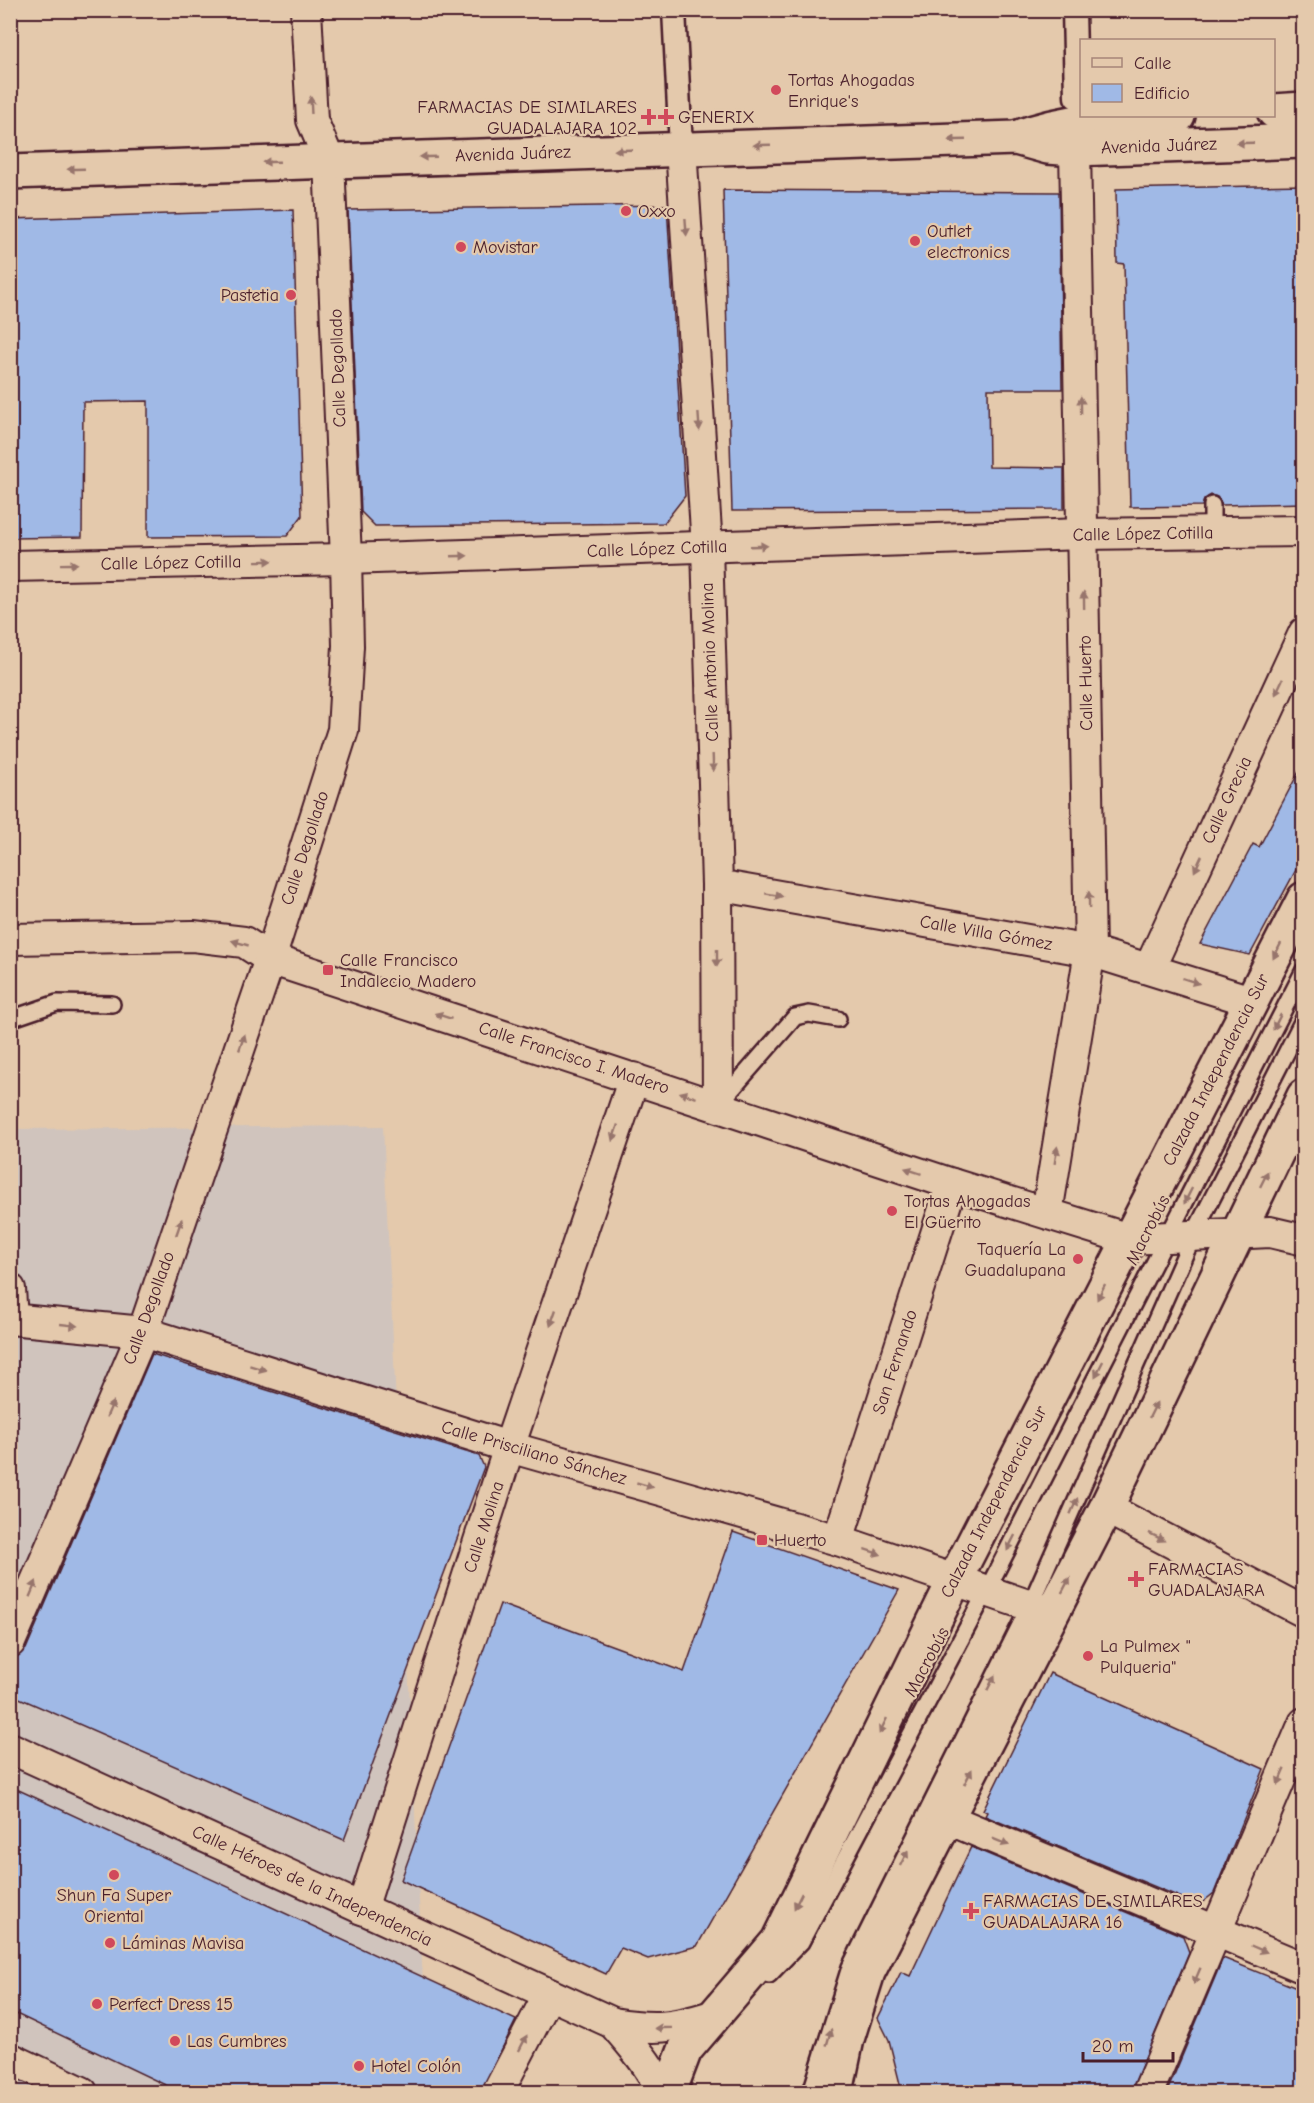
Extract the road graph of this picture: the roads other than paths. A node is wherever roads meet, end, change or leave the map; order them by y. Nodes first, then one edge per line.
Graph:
1 (306, 10) edge
2 (674, 10) edge
3 (1074, 10) edge
4 (1076, 97) dead end
5 (1304, 110) edge
6 (1275, 111) edge
7 (1157, 117) edge
8 (1016, 138) junction
9 (1304, 141) edge
10 (681, 148) junction
11 (1075, 149) junction
12 (329, 160) junction
13 (10, 172) edge
14 (1304, 531) edge
15 (1083, 534) junction
16 (707, 548) junction
17 (346, 559) junction
18 (10, 566) edge
19 (1304, 633) edge
20 (717, 885) junction
21 (1304, 898) edge
22 (10, 939) edge
23 (1090, 951) junction
24 (270, 959) junction
25 (1150, 967) junction
26 (1304, 970) edge
27 (1251, 1001) junction
28 (112, 1004) dead end
29 (1304, 1018) edge
30 (10, 1019) edge
31 (838, 1019) dead end
32 (634, 1078) junction
33 (1304, 1096) edge
34 (718, 1105) junction
35 (952, 1184) junction
36 (1047, 1213) junction
37 (1239, 1232) junction
38 (1180, 1235) junction
39 (1129, 1239) junction
40 (1304, 1240) edge
41 (10, 1289) edge
42 (11, 1319) edge
43 (143, 1332) junction
44 (509, 1447) junction
45 (1106, 1508) junction
46 (838, 1540) junction
47 (955, 1579) junction
48 (987, 1590) junction
49 (1041, 1609) junction
50 (1304, 1612) edge
51 (10, 1642) edge
52 (1304, 1723) edge
53 (10, 1748) edge
54 (948, 1819) junction
55 (362, 1909) junction
56 (1216, 1931) junction
57 (1304, 1968) edge
58 (549, 1994) junction
59 (712, 2016) junction
60 (614, 2024) junction
61 (10, 2058) edge
62 (82, 2092) edge
63 (498, 2092) edge
64 (659, 2092) edge
65 (669, 2092) edge
66 (684, 2092) edge
67 (811, 2092) edge
68 (836, 2092) edge
69 (1148, 2092) edge

12 -> 1 street, Calle Degollado
2 - 10 street
3 - 4 street
5 - 6 main road
7 - 8 main road, Avenida Juárez
8 -> 10 main road, Avenida Juárez
8 - 11 main road, Avenida Juárez
9 -> 11 main road, Avenida Juárez
10 -> 12 main road, Avenida Juárez
10 -> 16 street, Calle Antonio Molina
15 -> 11 street, Calle Huerto
12 -> 13 main road, Avenida Juárez
12 - 17 street, Calle Degollado
14 - 15 street, Calle López Cotilla
16 -> 15 street, Calle López Cotilla
23 -> 15 street, Calle Huerto
17 -> 16 street, Calle López Cotilla
16 -> 20 street, Calle Antonio Molina
18 -> 17 street, Calle López Cotilla
17 - 24 street, Calle Degollado
19 -> 25 street, Calle Grecia
20 -> 23 street, Calle Villa Gómez
20 -> 34 street, Calle Antonio Molina
21 -> 27 main road, Calzada Independencia Sur
24 -> 22 street, Calle Francisco I. Madero
23 - 25 street, Calle Villa Gómez
36 -> 23 street, Calle Huerto
32 -> 24 street, Calle Francisco I. Madero
43 -> 24 street, Calle Degollado
25 -> 27 street, Calle Villa Gómez
26 -> 38 lane, Macrobús
27 - 39 main road, Calzada Independencia Sur
28 - 30 lane
29 - 38 lane, Macrobús
31 - 34 lane
34 -> 32 street, Calle Francisco I. Madero
32 -> 44 street, Calle Molina
37 -> 33 main road
35 -> 34 street, Calle Francisco I. Madero
35 - 36 street, Calle Francisco I. Madero
35 - 46 street, San Fernando
36 - 39 street, Calle Francisco I. Madero
37 - 38 street
37 - 40 street
45 -> 37 main road
38 - 39 street
38 -> 48 lane, Macrobús
49 -> 38 lane, Macrobús
39 -> 47 main road, Calzada Independencia Sur
41 - 42 street
42 -> 43 street, Calle Prisciliano Sánchez
43 -> 44 street, Calle Prisciliano Sánchez
51 -> 43 street, Calle Degollado
44 -> 46 street, Calle Prisciliano Sánchez
44 - 55 street, Calle Molina
49 -> 45 main road
45 -> 50 street
46 -> 47 street, Calle Prisciliano Sánchez
47 - 48 street, Calle Prisciliano Sánchez
47 -> 59 main road, Calzada Independencia Sur
48 - 49 street, Calle Prisciliano Sánchez
48 - 66 lane, Macrobús
54 -> 49 main road
67 -> 49 lane, Macrobús
52 -> 56 street
53 - 55 street, Calle Héroes de la Independencia
54 -> 56 street
54 - 68 main road
55 - 58 street, Calle Héroes de la Independencia
56 -> 57 street
56 -> 69 street
58 - 60 street, Calle Héroes de la Independencia
63 -> 58 street
59 -> 60 street, Calle Héroes de la Independencia
59 - 65 main road, Calzada Independencia Sur
60 - 64 street, Calle Héroes de la Independencia
61 - 62 street

